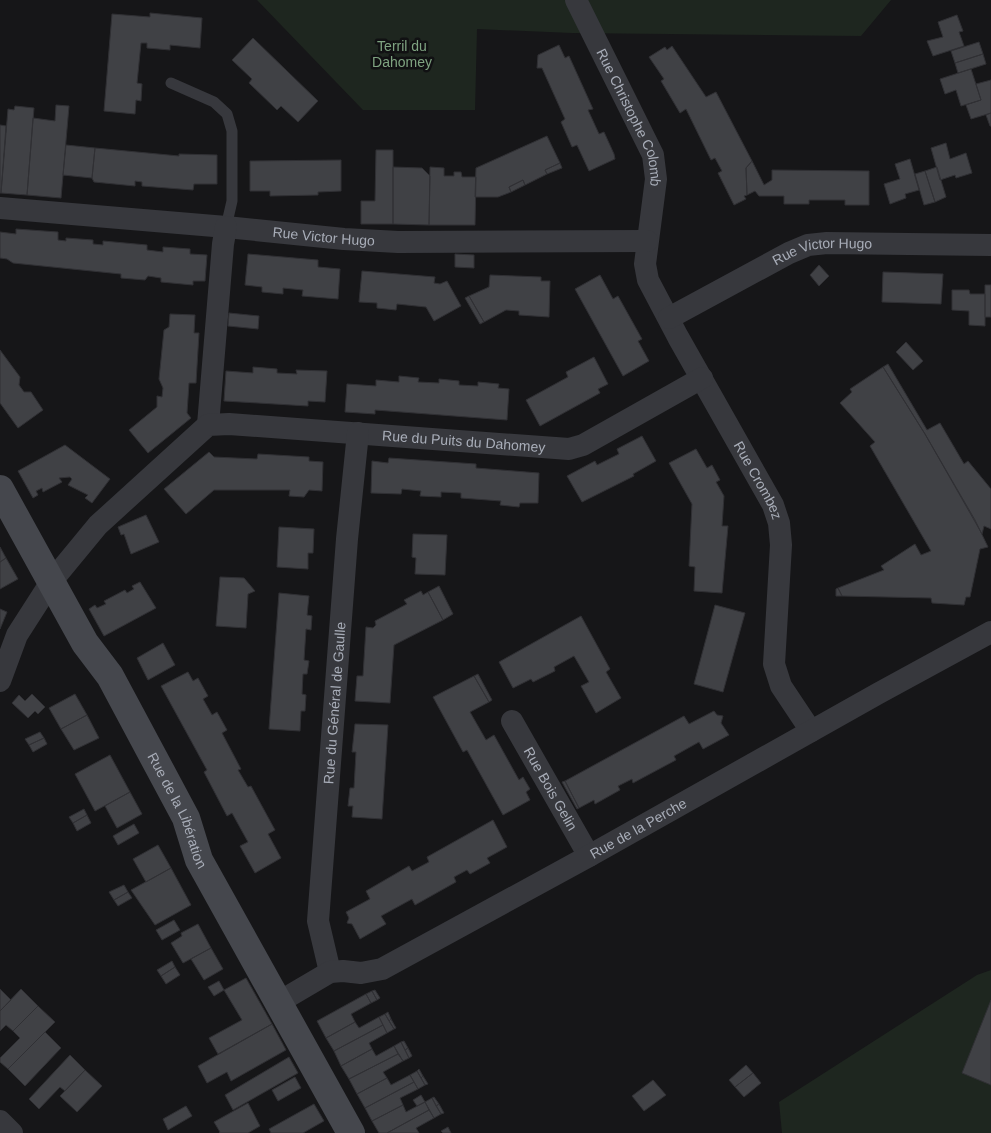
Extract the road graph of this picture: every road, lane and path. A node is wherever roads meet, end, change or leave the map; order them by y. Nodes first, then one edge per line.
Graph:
1 (576, 0) edge
2 (172, 83) dead end
3 (0, 208) edge
4 (226, 227) junction
5 (647, 241) junction
6 (991, 245) edge
7 (669, 318) junction
8 (702, 378) junction
9 (208, 425) junction
10 (358, 433) junction
11 (0, 489) edge
12 (51, 582) junction
13 (991, 632) edge
14 (0, 681) edge
15 (512, 721) dead end
16 (812, 731) junction
17 (589, 856) junction
18 (330, 972) junction
19 (279, 1002) junction
20 (0, 1121) edge
21 (12, 1133) edge
22 (351, 1133) edge

1 - 5 street, Rue Christophe Colomb
2 - 4 lane
3 - 4 street, Rue Victor Hugo
4 - 5 street, Rue Victor Hugo
4 - 9 street
5 - 7 street, Rue Crombez
6 - 7 street, Rue Victor Hugo
7 - 8 street, Rue Crombez
8 - 10 street, Rue du Puits du Dahomey
8 - 16 street, Rue Crombez
9 - 10 street, Rue du Puits du Dahomey
9 - 12 street
10 - 18 street, Rue du Général de Gaulle
11 - 12 main road, Rue de la Libération
12 - 14 street
12 - 19 main road, Rue de la Libération
13 - 16 street, Rue de la Perche
15 - 17 street, Rue Bois Gelin
16 - 17 street, Rue de la Perche
17 - 18 street, Rue de la Perche
18 - 19 street
19 - 22 main road, Rue de la Libération
20 - 21 street

